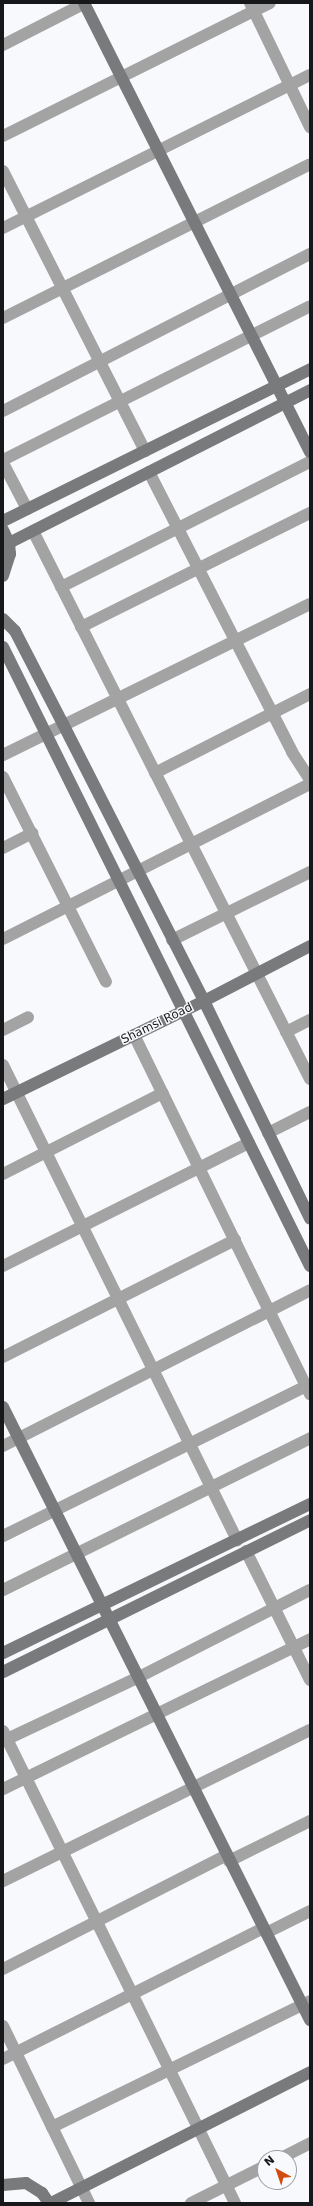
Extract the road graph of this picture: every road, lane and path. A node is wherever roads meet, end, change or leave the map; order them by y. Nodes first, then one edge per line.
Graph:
1 (85, 3) edge
2 (270, 3) edge
3 (252, 7) edge
4 (3, 45) edge
5 (310, 75) edge
6 (122, 77) junction
7 (290, 85) junction
8 (310, 126) edge
9 (3, 136) edge
10 (158, 150) junction
11 (310, 164) edge
12 (3, 170) edge
13 (26, 216) junction
14 (194, 222) junction
15 (3, 228) edge
16 (310, 254) edge
17 (62, 289) junction
18 (231, 294) junction
19 (310, 306) edge
20 (3, 318) edge
21 (251, 335) junction
22 (99, 361) junction
23 (310, 369) edge
24 (277, 386) junction
25 (310, 390) edge
26 (119, 401) junction
27 (286, 403) junction
28 (3, 411) edge
29 (145, 451) junction
30 (310, 452) edge
31 (3, 461) edge
32 (310, 462) edge
33 (149, 472) junction
34 (27, 509) junction
35 (310, 513) edge
36 (3, 521) edge
37 (178, 528) junction
38 (3, 530) edge
39 (33, 531) junction
40 (9, 543) junction
41 (199, 569) junction
42 (3, 576) edge
43 (61, 587) junction
44 (310, 604) edge
45 (3, 619) edge
46 (81, 627) junction
47 (235, 641) junction
48 (3, 647) edge
49 (310, 694) edge
50 (118, 699) junction
51 (272, 713) junction
52 (63, 724) junction
53 (46, 733) junction
54 (3, 755) edge
55 (155, 773) junction
56 (3, 777) edge
57 (310, 780) edge
58 (310, 784) edge
59 (32, 833) junction
60 (191, 846) junction
61 (3, 848) edge
62 (310, 872) edge
63 (137, 873) junction
64 (119, 882) junction
65 (68, 907) junction
66 (226, 914) junction
67 (3, 939) edge
68 (172, 940) junction
69 (310, 946) edge
70 (256, 973) junction
71 (106, 982) dead end
72 (204, 1001) junction
73 (184, 1011) junction
74 (28, 1017) dead end
75 (310, 1020) edge
76 (3, 1030) edge
77 (286, 1032) junction
78 (134, 1035) junction
79 (3, 1065) edge
80 (310, 1079) edge
81 (16, 1092) junction
82 (163, 1094) junction
83 (3, 1099) edge
84 (310, 1112) edge
85 (268, 1133) junction
86 (249, 1143) junction
87 (46, 1152) junction
88 (199, 1168) junction
89 (3, 1174) edge
90 (310, 1218) edge
91 (82, 1226) junction
92 (234, 1240) junction
93 (3, 1266) edge
94 (310, 1266) edge
95 (310, 1290) edge
96 (118, 1299) junction
97 (269, 1311) junction
98 (3, 1357) edge
99 (153, 1370) junction
100 (308, 1390) edge
101 (3, 1407) edge
102 (18, 1438) junction
103 (310, 1438) edge
104 (189, 1444) junction
105 (3, 1446) edge
106 (210, 1487) junction
107 (310, 1504) edge
108 (54, 1511) junction
109 (310, 1520) edge
110 (3, 1536) edge
111 (237, 1540) junction
112 (246, 1551) junction
113 (75, 1554) junction
114 (3, 1590) edge
115 (310, 1590) edge
116 (101, 1607) junction
117 (274, 1608) junction
118 (107, 1620) junction
119 (310, 1639) edge
120 (294, 1647) junction
121 (3, 1653) edge
122 (3, 1672) edge
123 (137, 1678) junction
124 (310, 1680) edge
125 (155, 1714) junction
126 (310, 1730) edge
127 (4, 1737) edge
128 (26, 1778) junction
129 (193, 1788) junction
130 (3, 1789) edge
131 (310, 1821) edge
132 (62, 1852) junction
133 (228, 1858) junction
134 (3, 1881) edge
135 (310, 1911) edge
136 (96, 1921) junction
137 (264, 1930) junction
138 (3, 1969) edge
139 (132, 1994) junction
140 (306, 2002) edge
141 (310, 2020) edge
142 (3, 2026) edge
143 (16, 2053) junction
144 (3, 2059) edge
145 (169, 2070) junction
146 (310, 2072) edge
147 (52, 2127) junction
148 (198, 2128) junction
149 (310, 2143) edge
150 (296, 2150) edge
151 (257, 2170) edge
152 (5, 2180) edge
153 (226, 2185) junction
154 (81, 2187) junction
155 (50, 2203) edge
156 (89, 2203) edge
157 (190, 2203) edge
158 (235, 2203) edge

1 - 4 street
1 - 6 street
2 - 3 street
3 - 6 street
3 - 7 street
5 - 7 street
6 - 9 street
6 - 10 street
7 - 8 street
7 - 10 street
10 - 13 street
10 - 14 street
11 - 14 street
12 - 13 street
13 - 15 street
13 - 17 street
14 - 17 street
14 - 18 street
16 - 18 street
17 - 20 street
17 - 22 street
18 - 21 street
18 - 22 street
19 - 21 street
21 - 24 street
21 - 26 street
22 - 26 street
22 - 28 street
23 - 24 street
24 - 27 street
24 - 29 street
25 - 27 street
26 - 29 street
26 - 31 street
27 - 30 street
27 - 33 street
29 - 34 street
31 - 34 street
32 - 37 street
33 - 37 street
33 - 39 street
34 - 36 street
35 - 41 street
37 - 41 street
37 - 43 street
38 - 40 street
39 - 40 street
39 - 43 street
40 - 42 street
41 - 46 street
41 - 47 street
43 - 46 street
44 - 47 street
45 - 52 street
46 - 50 street
47 - 50 street
47 - 51 street
48 - 53 street
49 - 51 street
50 - 52 street
50 - 55 street
51 - 55 street
51 - 57 street
52 - 53 street
52 - 63 street
53 - 54 street
53 - 64 street
55 - 60 street
56 - 59 street
58 - 60 street
59 - 61 street
59 - 65 street
60 - 63 street
60 - 66 street
62 - 66 street
63 - 64 street
63 - 68 street
64 - 65 street
64 - 73 street
65 - 67 street
65 - 71 street
66 - 68 street
66 - 70 street
68 - 72 street
69 - 70 street, Shamsi Road
70 - 72 street, Shamsi Road
70 - 77 street
72 - 73 street, Shamsi Road
72 - 85 street
73 - 78 street, Shamsi Road
73 - 86 street
74 - 76 street
75 - 77 street
77 - 80 street
78 - 81 street, Shamsi Road
78 - 82 street
79 - 81 street
81 - 83 street, Shamsi Road
81 - 87 street
82 - 87 street
82 - 88 street
84 - 85 street
85 - 90 street
86 - 88 street
86 - 94 street
87 - 89 street
87 - 91 street
88 - 91 street
88 - 92 street
91 - 93 street
91 - 96 street
92 - 96 street
92 - 97 street
95 - 97 street
96 - 98 street
96 - 99 street
97 - 99 street
97 - 100 street
99 - 102 street
99 - 104 street
100 - 104 street
101 - 102 street
102 - 105 street
102 - 108 street
103 - 106 street
104 - 106 street
104 - 108 street
106 - 111 street
106 - 113 street
107 - 111 street
108 - 110 street
108 - 113 street
109 - 112 street
111 - 116 street
112 - 117 street
112 - 118 street
113 - 114 street
113 - 116 street
115 - 117 street
116 - 118 street
116 - 121 street
117 - 120 street
117 - 123 street
118 - 122 street
118 - 123 street
119 - 120 street
120 - 124 street
120 - 125 street
123 - 125 street
123 - 127 street
125 - 128 street
125 - 129 street
126 - 129 street
127 - 128 street
128 - 130 street
128 - 132 street
129 - 132 street
129 - 133 street
131 - 133 street
132 - 134 street
132 - 136 street
133 - 136 street
133 - 137 street
135 - 137 street
136 - 138 street
136 - 139 street
137 - 139 street
137 - 140 street
139 - 143 street
139 - 145 street
140 - 141 street
140 - 145 street
142 - 143 street
143 - 144 street
143 - 147 street
145 - 147 street
145 - 148 street
146 - 148 street
147 - 154 street
148 - 153 street
148 - 154 street
149 - 150 street
151 - 153 street
152 - 155 street
153 - 157 street
153 - 158 street
154 - 155 street
154 - 156 street

